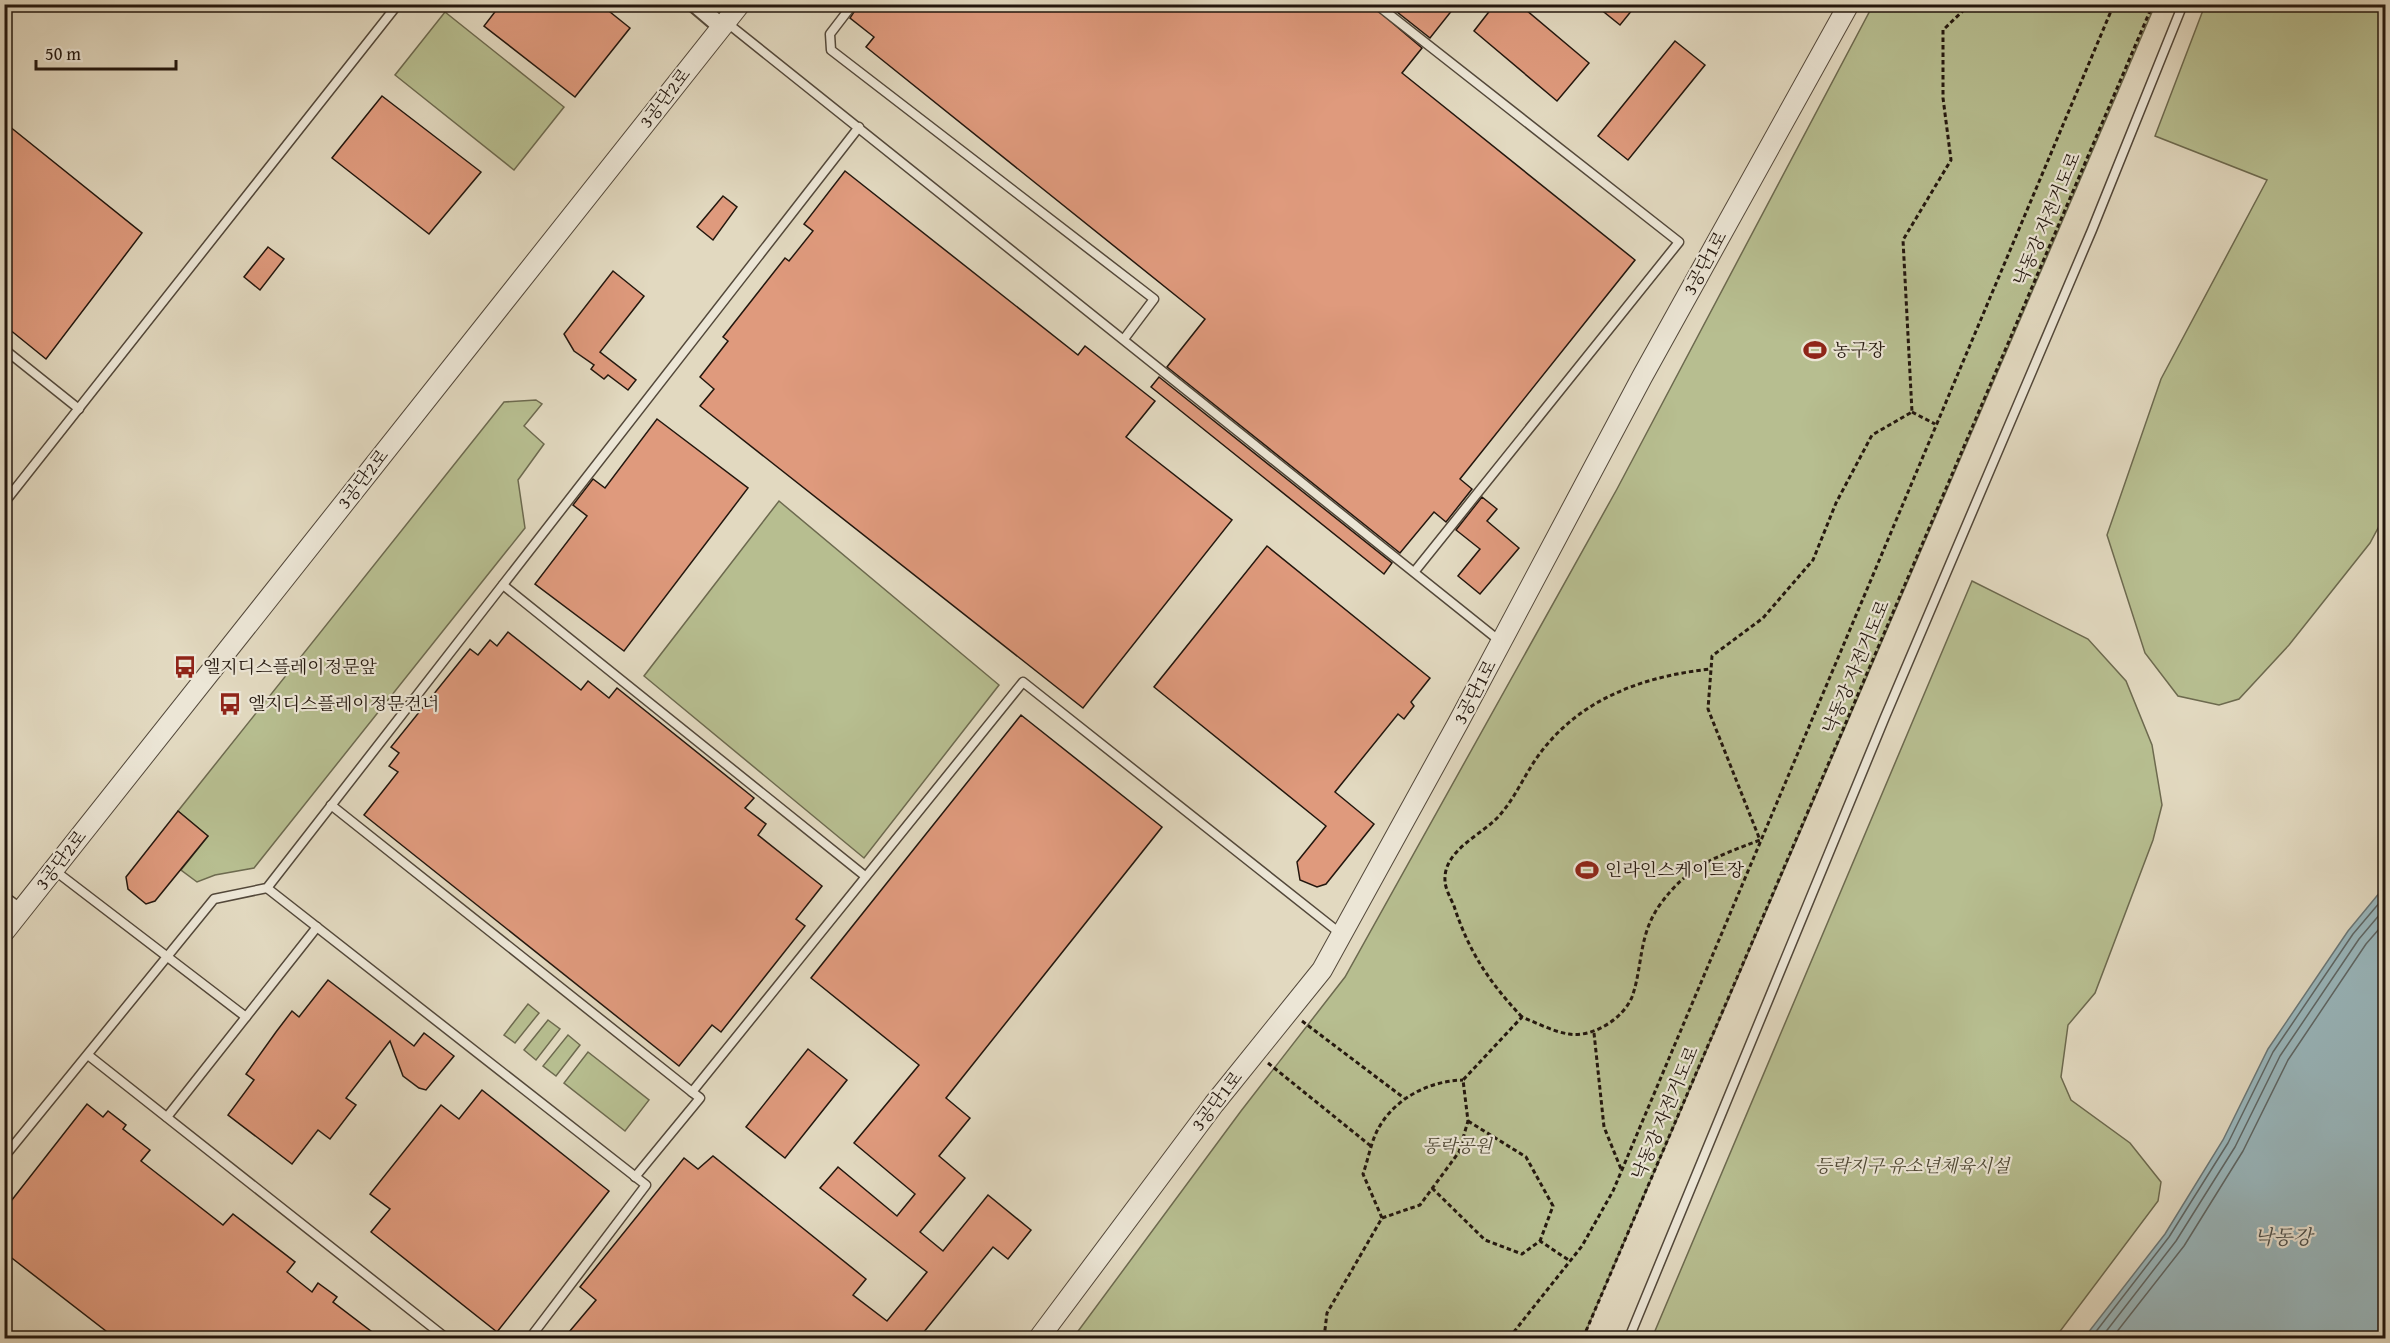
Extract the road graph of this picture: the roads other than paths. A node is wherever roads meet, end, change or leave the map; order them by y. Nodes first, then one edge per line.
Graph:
1 (398, 4) edge
2 (695, 4) edge
3 (740, 4) edge
4 (853, 4) edge
5 (1376, 4) edge
6 (1848, 4) edge
7 (2183, 4) edge
8 (724, 24) junction
9 (859, 127) junction
10 (1124, 339) junction
11 (4, 349) edge
12 (79, 409) junction
13 (4, 503) edge
14 (1415, 571) junction
15 (503, 585) junction
16 (1501, 642) junction
17 (331, 806) junction
18 (54, 870) junction
19 (865, 876) junction
20 (267, 888) junction
21 (4, 896) edge
22 (22, 910) junction
23 (317, 927) junction
24 (4, 932) edge
25 (1342, 934) junction
26 (168, 956) junction
27 (246, 1017) junction
28 (88, 1055) junction
29 (692, 1092) junction
30 (166, 1117) junction
31 (4, 1157) edge
32 (635, 1177) junction
33 (446, 1338) edge
34 (530, 1338) edge
35 (1040, 1338) edge
36 (1629, 1338) edge

1 - 12 lane
2 - 8 street
3 - 8 street, 3공단2로
4 - 10 lane
5 - 14 lane
6 - 16 street, 3공단1로
7 - 36 lane
8 - 9 lane
8 - 18 street, 3공단2로
9 - 10 lane
9 - 15 lane
10 - 14 lane
11 - 12 lane
12 - 13 lane
14 - 16 lane
15 - 17 lane
15 - 19 lane
16 - 25 street, 3공단1로
17 - 20 lane
17 - 29 lane
18 - 22 street, 3공단2로
18 - 26 lane
19 - 25 lane
19 - 29 lane
20 - 23 lane
20 - 26 lane
21 - 22 lane
22 - 24 street, 3공단2로
23 - 27 lane
23 - 32 lane
25 - 35 street, 3공단1로
26 - 27 lane
26 - 28 lane
27 - 30 lane
28 - 30 lane
28 - 31 lane
29 - 32 lane
30 - 33 lane
32 - 34 lane

